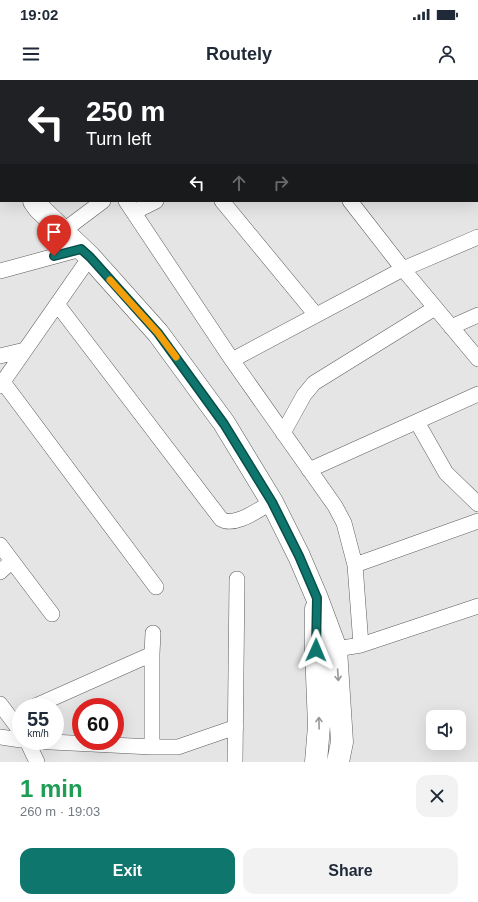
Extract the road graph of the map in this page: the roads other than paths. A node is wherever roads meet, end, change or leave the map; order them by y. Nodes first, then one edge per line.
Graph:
1 (35, 202) edge
2 (102, 202) edge
3 (152, 202) edge
4 (223, 202) edge
5 (355, 202) edge
6 (130, 207) edge
7 (63, 231) junction
8 (478, 237) edge
9 (85, 253) junction
10 (403, 269) junction
11 (0, 271) edge
12 (57, 304) junction
13 (435, 308) junction
14 (316, 315) junction
15 (478, 315) edge
16 (451, 327) junction
17 (26, 350) junction
18 (0, 356) edge
19 (478, 359) edge
20 (232, 360) junction
21 (1, 384) edge
22 (478, 394) edge
23 (416, 422) junction
24 (283, 433) junction
25 (310, 470) junction
26 (272, 502) junction
27 (478, 504) edge
28 (478, 521) edge
29 (0, 544) edge
30 (12, 561) junction
31 (355, 565) junction
32 (0, 572) edge
33 (237, 579) dead end
34 (156, 587) dead end
35 (317, 598) junction
36 (478, 606) edge
37 (52, 614) dead end
38 (153, 633) dead end
39 (361, 645) junction
40 (336, 649) junction
41 (152, 654) junction
42 (53, 698) edge
43 (0, 704) edge
44 (12, 712) edge
45 (236, 727) junction
46 (0, 737) edge
47 (12, 739) edge
48 (64, 743) edge
49 (152, 747) junction
50 (32, 750) edge
51 (38, 762) edge
52 (235, 762) edge
53 (316, 762) edge
54 (338, 762) edge

1 - 7 main road
2 - 7 street
3 - 6 street
4 - 14 street
5 - 10 street
6 - 20 street
7 - 9 main road
8 - 10 street
9 - 11 street
9 - 12 street
9 - 26 main road
10 - 13 street
10 - 14 street
12 - 17 street
12 - 26 street
13 - 16 street
13 - 24 street
14 - 20 street
15 - 16 street
16 - 19 street
17 - 18 street
17 - 21 street
20 - 24 street
21 - 34 street
22 - 23 street
23 - 25 street
23 - 27 street
24 - 25 street
25 - 31 street
26 - 35 main road
28 - 31 street
29 - 30 street
30 - 32 street
30 - 37 street
31 - 39 street
33 - 45 street
35 - 40 main road
53 -> 35 main road
36 - 39 street
38 - 41 street
39 - 40 street
40 -> 54 main road
41 - 42 street
41 - 49 street
43 - 44 street
45 - 49 street
45 - 52 street
46 - 47 street
48 - 49 street
50 - 51 street

